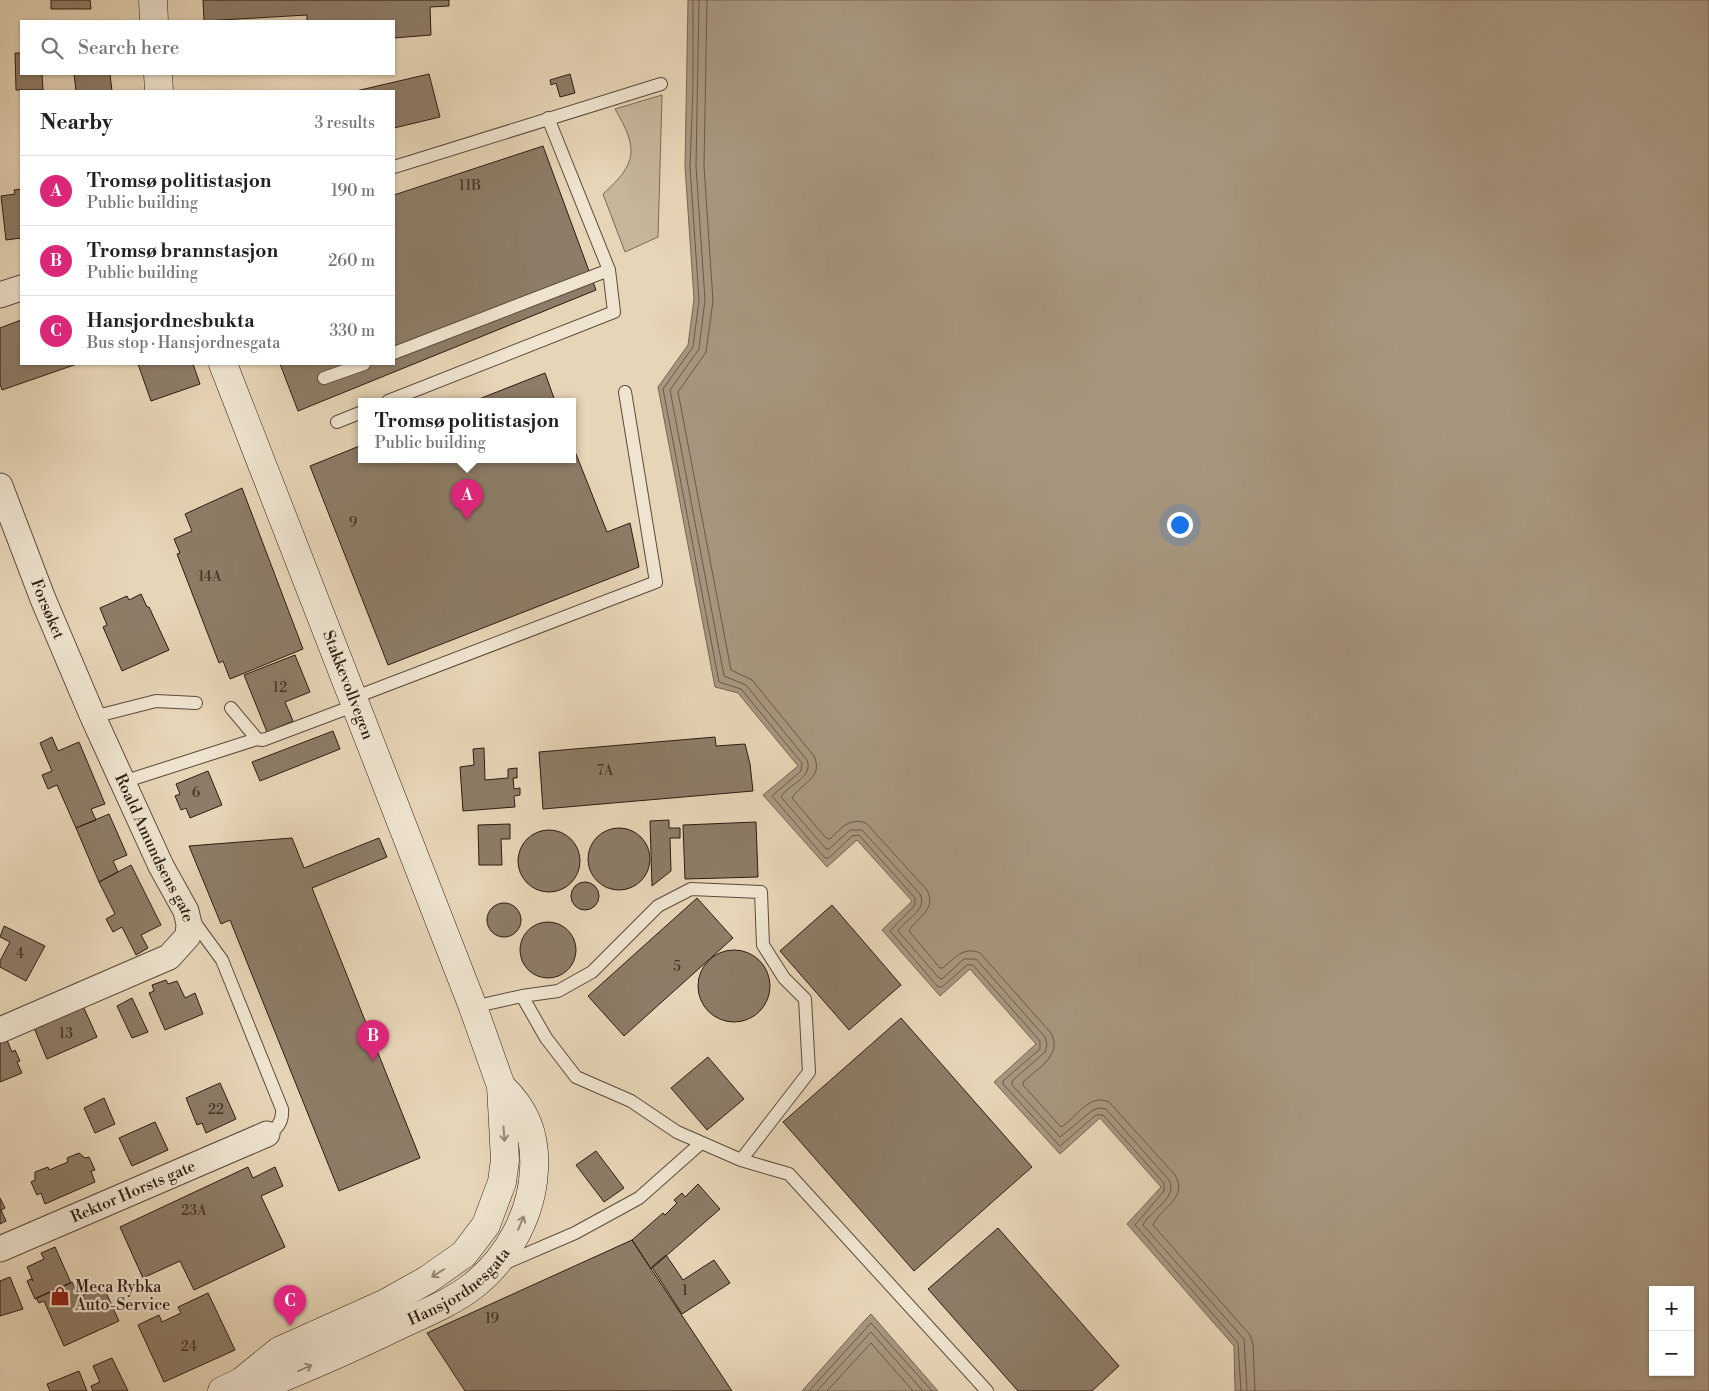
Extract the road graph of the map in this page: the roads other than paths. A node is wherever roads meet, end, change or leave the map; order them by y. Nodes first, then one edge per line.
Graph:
1 (153, 0) edge
2 (154, 20) edge
3 (158, 75) edge
4 (660, 84) dead end
5 (159, 90) edge
6 (548, 118) junction
7 (395, 167) edge
8 (609, 270) junction
9 (20, 288) edge
10 (0, 295) edge
11 (395, 353) edge
12 (223, 365) edge
13 (361, 365) edge
14 (324, 378) dead end
15 (625, 392) dead end
16 (396, 398) edge
17 (358, 414) edge
18 (337, 422) dead end
19 (0, 486) edge
20 (354, 701) junction
21 (196, 703) dead end
22 (231, 708) dead end
23 (97, 725) junction
24 (257, 739) junction
25 (123, 782) junction
26 (186, 911) junction
27 (522, 996) junction
28 (473, 1007) junction
29 (0, 1030) edge
30 (501, 1086) junction
31 (267, 1134) joint
32 (702, 1143) junction
33 (741, 1160) junction
34 (0, 1249) edge
35 (490, 1270) junction
36 (231, 1387) edge
37 (987, 1391) edge

1 - 2 street
3 - 5 street
4 - 6 lane
6 - 7 lane
6 - 8 lane
8 - 11 lane
8 - 16 lane
9 - 10 street
12 - 20 street, Stakkevollvegen
13 - 14 lane
15 - 20 lane
17 - 18 lane
19 - 23 street, Forsøket
20 - 24 lane
20 - 28 street, Stakkevollvegen
21 - 23 lane
22 - 24 lane
23 - 25 street, Roald Amundsens gate
24 - 25 lane
25 - 26 street, Roald Amundsens gate
26 - 29 street, Roald Amundsens gate
26 - 31 lane
27 - 28 lane
27 - 32 lane
27 - 33 lane
28 - 30 street, Hansjordnesgata
35 -> 30 street, Hansjordnesgata
30 -> 36 street, Hansjordnesgata
31 - 34 street, Rektor Horsts gate
32 - 33 lane
32 - 35 lane
33 - 37 lane
36 -> 35 street, Hansjordnesgata

